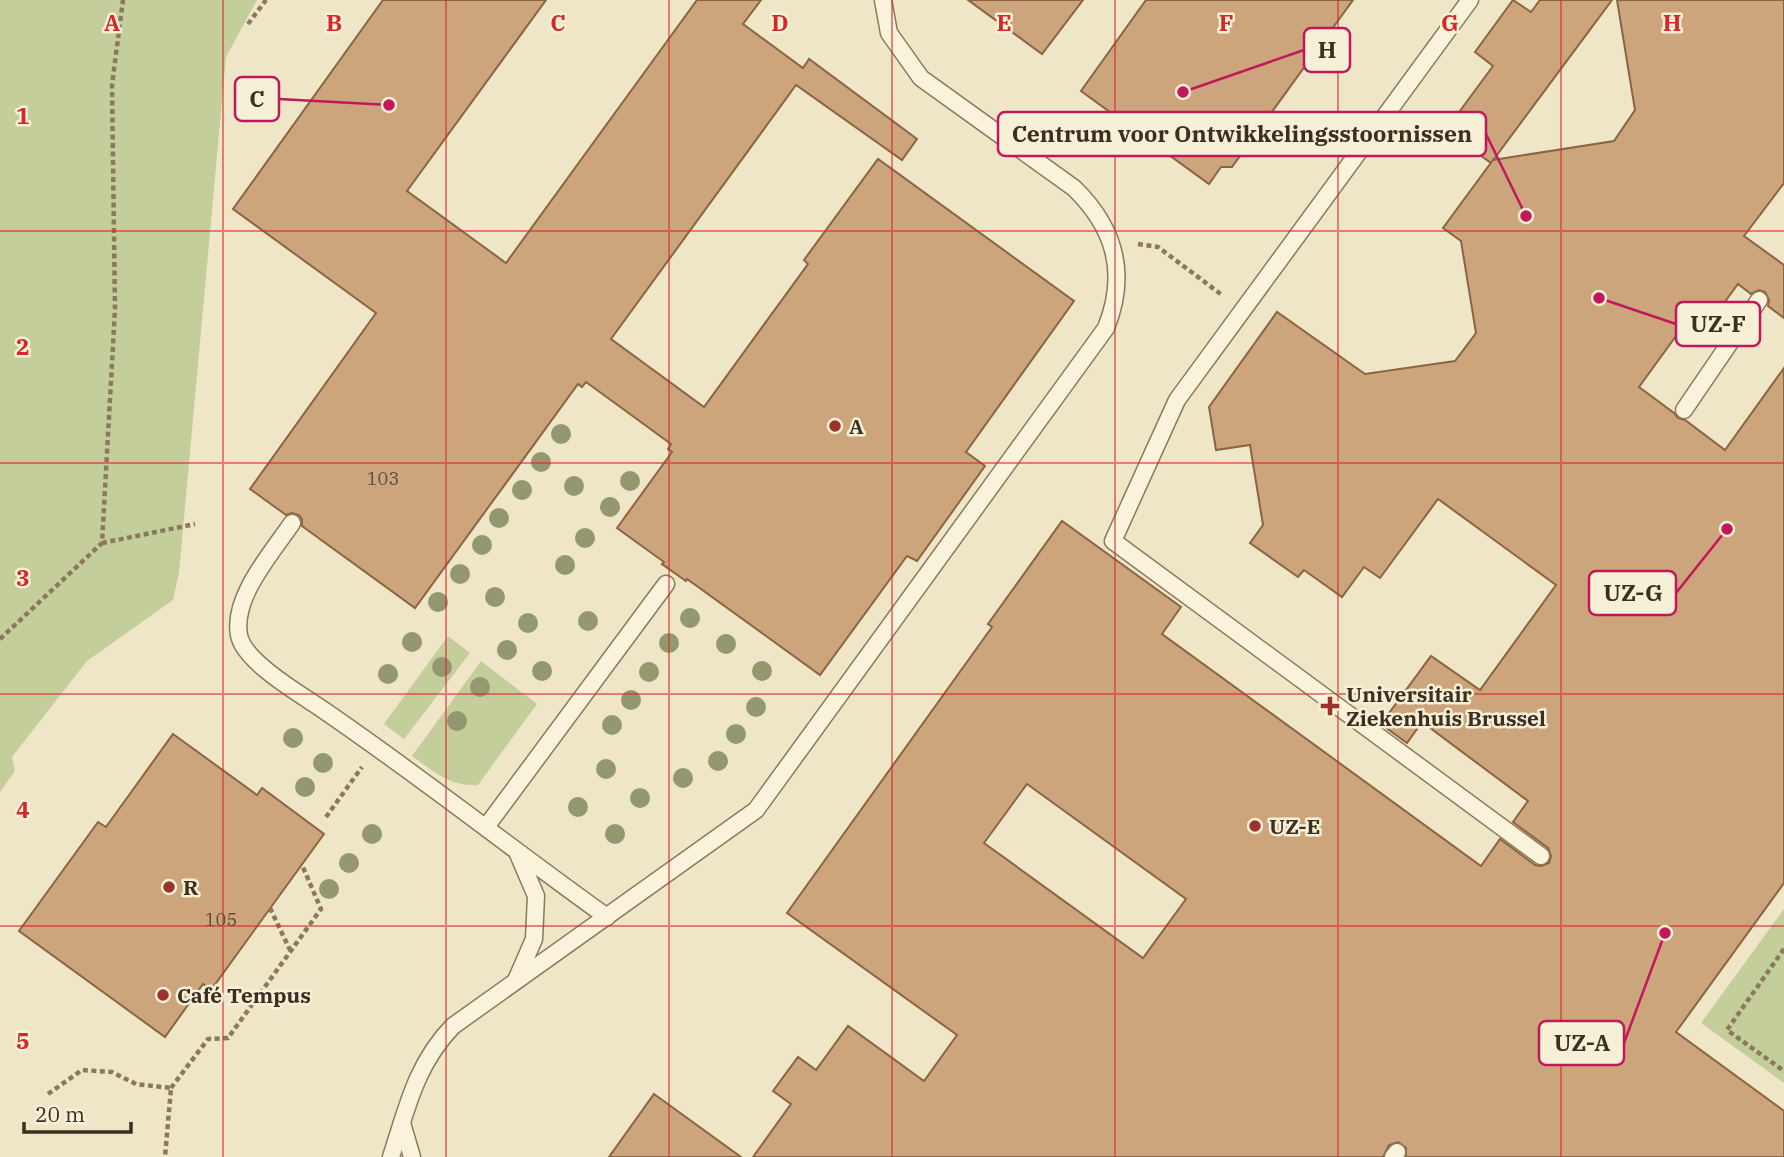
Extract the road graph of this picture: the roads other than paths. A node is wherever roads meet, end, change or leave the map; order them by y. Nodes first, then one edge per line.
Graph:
1 (883, 0) edge
2 (1470, 0) edge
3 (1759, 300) dead end
4 (1684, 410) dead end
5 (292, 523) dead end
6 (666, 584) dead end
7 (486, 827) junction
8 (517, 852) junction
9 (1541, 856) dead end
10 (607, 918) junction
11 (517, 978) junction
12 (402, 1123) junction
13 (391, 1157) edge
14 (412, 1157) edge

1 - 10 lane
2 - 9 lane
3 - 4 lane
5 - 7 lane
6 - 7 lane
7 - 8 lane
8 - 10 lane
8 - 11 lane
10 - 11 lane
11 - 12 lane
12 - 13 lane
12 - 14 lane

